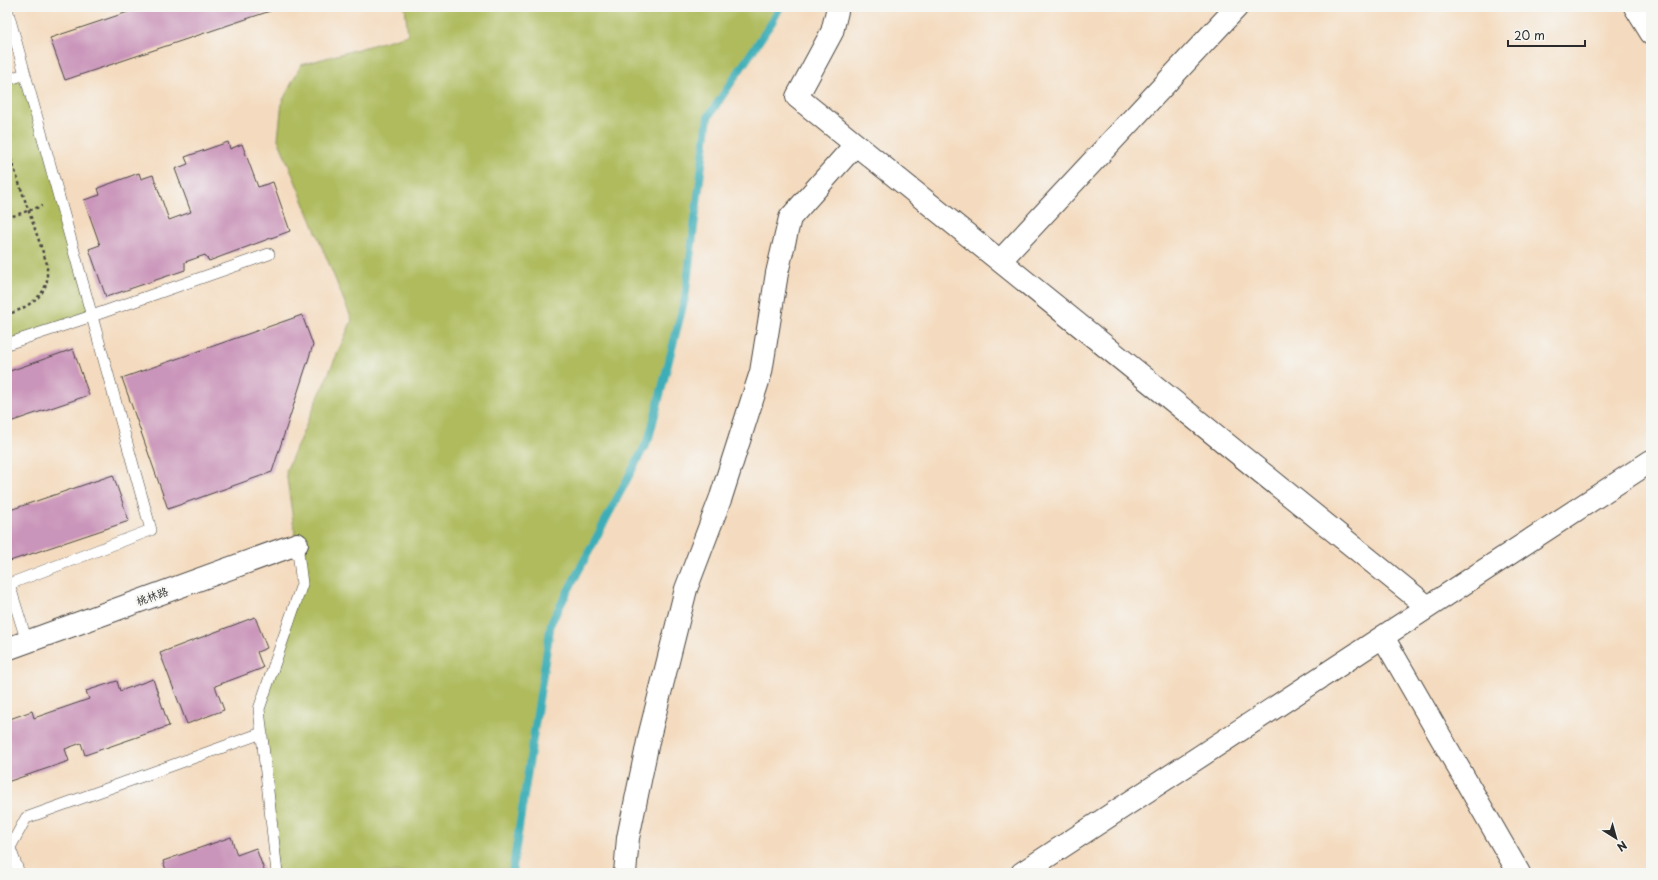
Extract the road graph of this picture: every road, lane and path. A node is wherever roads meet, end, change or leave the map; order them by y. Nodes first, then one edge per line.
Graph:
1 (838, 7) edge
2 (1237, 7) edge
3 (1635, 7) edge
4 (7, 9) edge
5 (1651, 33) edge
6 (25, 74) junction
7 (7, 80) edge
8 (855, 144) junction
9 (7, 148) edge
10 (59, 200) junction
11 (30, 210) junction
12 (7, 218) edge
13 (269, 254) dead end
14 (1000, 261) junction
15 (7, 315) edge
16 (92, 316) junction
17 (7, 344) edge
18 (1651, 461) edge
19 (297, 544) joint
20 (8, 584) edge
21 (1428, 607) junction
22 (1383, 637) junction
23 (27, 642) junction
24 (7, 649) edge
25 (262, 733) junction
26 (8, 850) edge
27 (19, 873) edge
28 (277, 873) edge
29 (625, 873) edge
30 (1022, 873) edge
31 (1519, 873) edge

1 - 8 street
2 - 14 street
3 - 5 street
4 - 6 lane
6 - 7 lane
6 - 10 lane
8 - 14 street
8 - 29 street
9 - 11 path
10 - 11 path
10 - 16 lane
11 - 12 path
11 - 15 path
13 - 16 lane
14 - 21 street
16 - 17 lane
16 - 20 lane
18 - 21 street
19 - 23 street, 桃林路
19 - 25 lane
20 - 23 lane
21 - 22 street
22 - 30 street
22 - 31 street
23 - 24 street, 桃林路
25 - 26 lane
25 - 28 lane
26 - 27 lane

